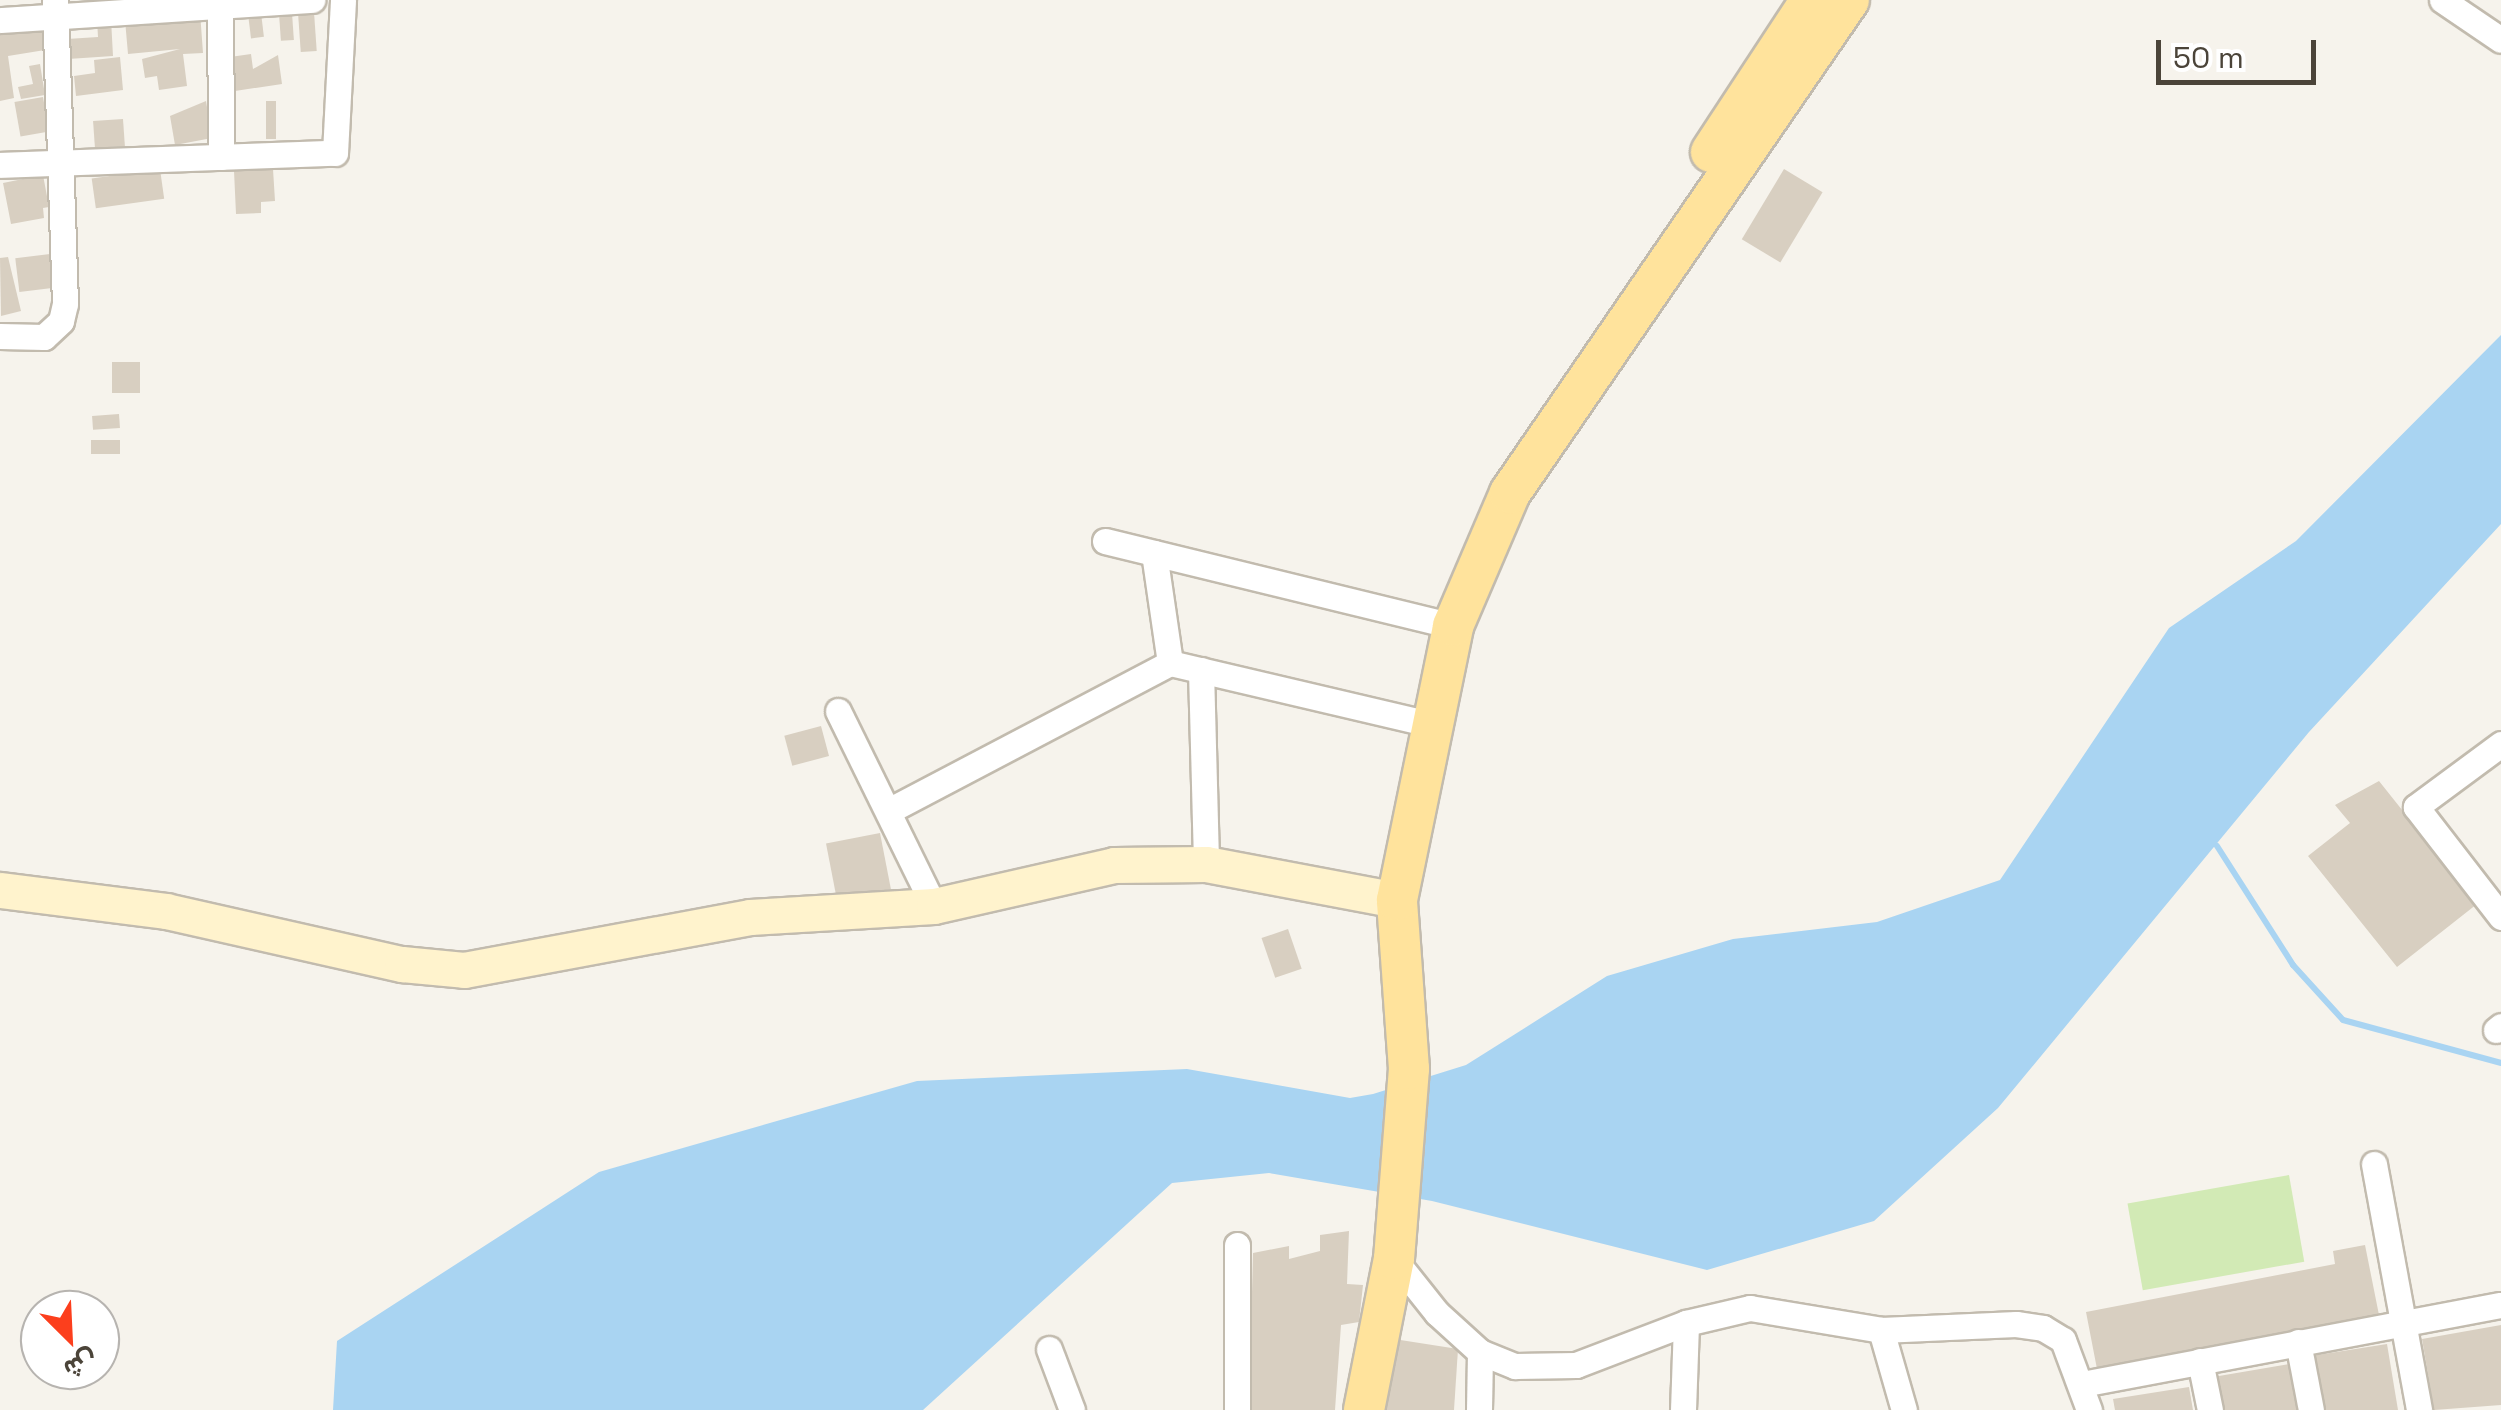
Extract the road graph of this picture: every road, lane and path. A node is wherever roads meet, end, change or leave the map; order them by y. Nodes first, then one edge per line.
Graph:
1 (312, 0) edge
2 (343, 0) edge
3 (1811, 0) edge
4 (1849, 0) edge
5 (2442, 0) edge
6 (220, 3) edge
7 (55, 8) edge
8 (0, 20) edge
9 (2501, 40) edge
10 (221, 157) junction
11 (64, 163) junction
12 (0, 165) edge
13 (1690, 207) junction
14 (0, 336) edge
15 (1105, 541) dead end
16 (1154, 553) junction
17 (1442, 623) junction
18 (1170, 662) junction
19 (1201, 670) junction
20 (838, 711) dead end
21 (1420, 721) junction
22 (2501, 744) edge
23 (890, 810) junction
24 (1206, 864) junction
25 (1400, 888) junction
26 (0, 890) edge
27 (934, 906) junction
28 (2501, 917) edge
29 (2374, 1164) dead end
30 (1238, 1245) dead end
31 (1395, 1251) junction
32 (2501, 1305) edge
33 (2404, 1322) junction
34 (1686, 1323) junction
35 (1881, 1330) junction
36 (2298, 1342) junction
37 (1049, 1349) dead end
38 (1480, 1352) junction
39 (2200, 1361) junction
40 (2082, 1384) junction
41 (1072, 1410) edge
42 (1237, 1410) edge
43 (1364, 1410) edge
44 (1478, 1410) edge
45 (1683, 1410) edge
46 (1904, 1410) edge
47 (2089, 1410) edge
48 (2210, 1410) edge
49 (2310, 1410) edge
50 (2419, 1410) edge

1 - 6 street
2 - 10 street
3 - 13 main road
4 - 13 main road
5 - 9 street
6 - 7 street
6 - 10 street
7 - 8 street
7 - 11 street
10 - 11 street
11 - 12 street
11 - 14 street
13 - 17 main road
15 - 16 street
16 - 17 street
16 - 18 street
17 - 21 main road
18 - 19 street
18 - 23 street
19 - 21 street
19 - 24 street
20 - 23 street
21 - 25 main road
22 - 28 street
23 - 27 street
24 - 25 main road
24 - 27 main road
25 - 31 main road
26 - 27 main road
29 - 33 street
30 - 42 street
31 - 38 street
31 - 43 main road
32 - 33 street
33 - 36 street
33 - 50 street
34 - 35 street
34 - 38 street
34 - 45 street
35 - 40 street
35 - 46 street
36 - 39 street
36 - 49 street
37 - 41 street
38 - 44 street
39 - 40 street
39 - 48 street
40 - 47 street

